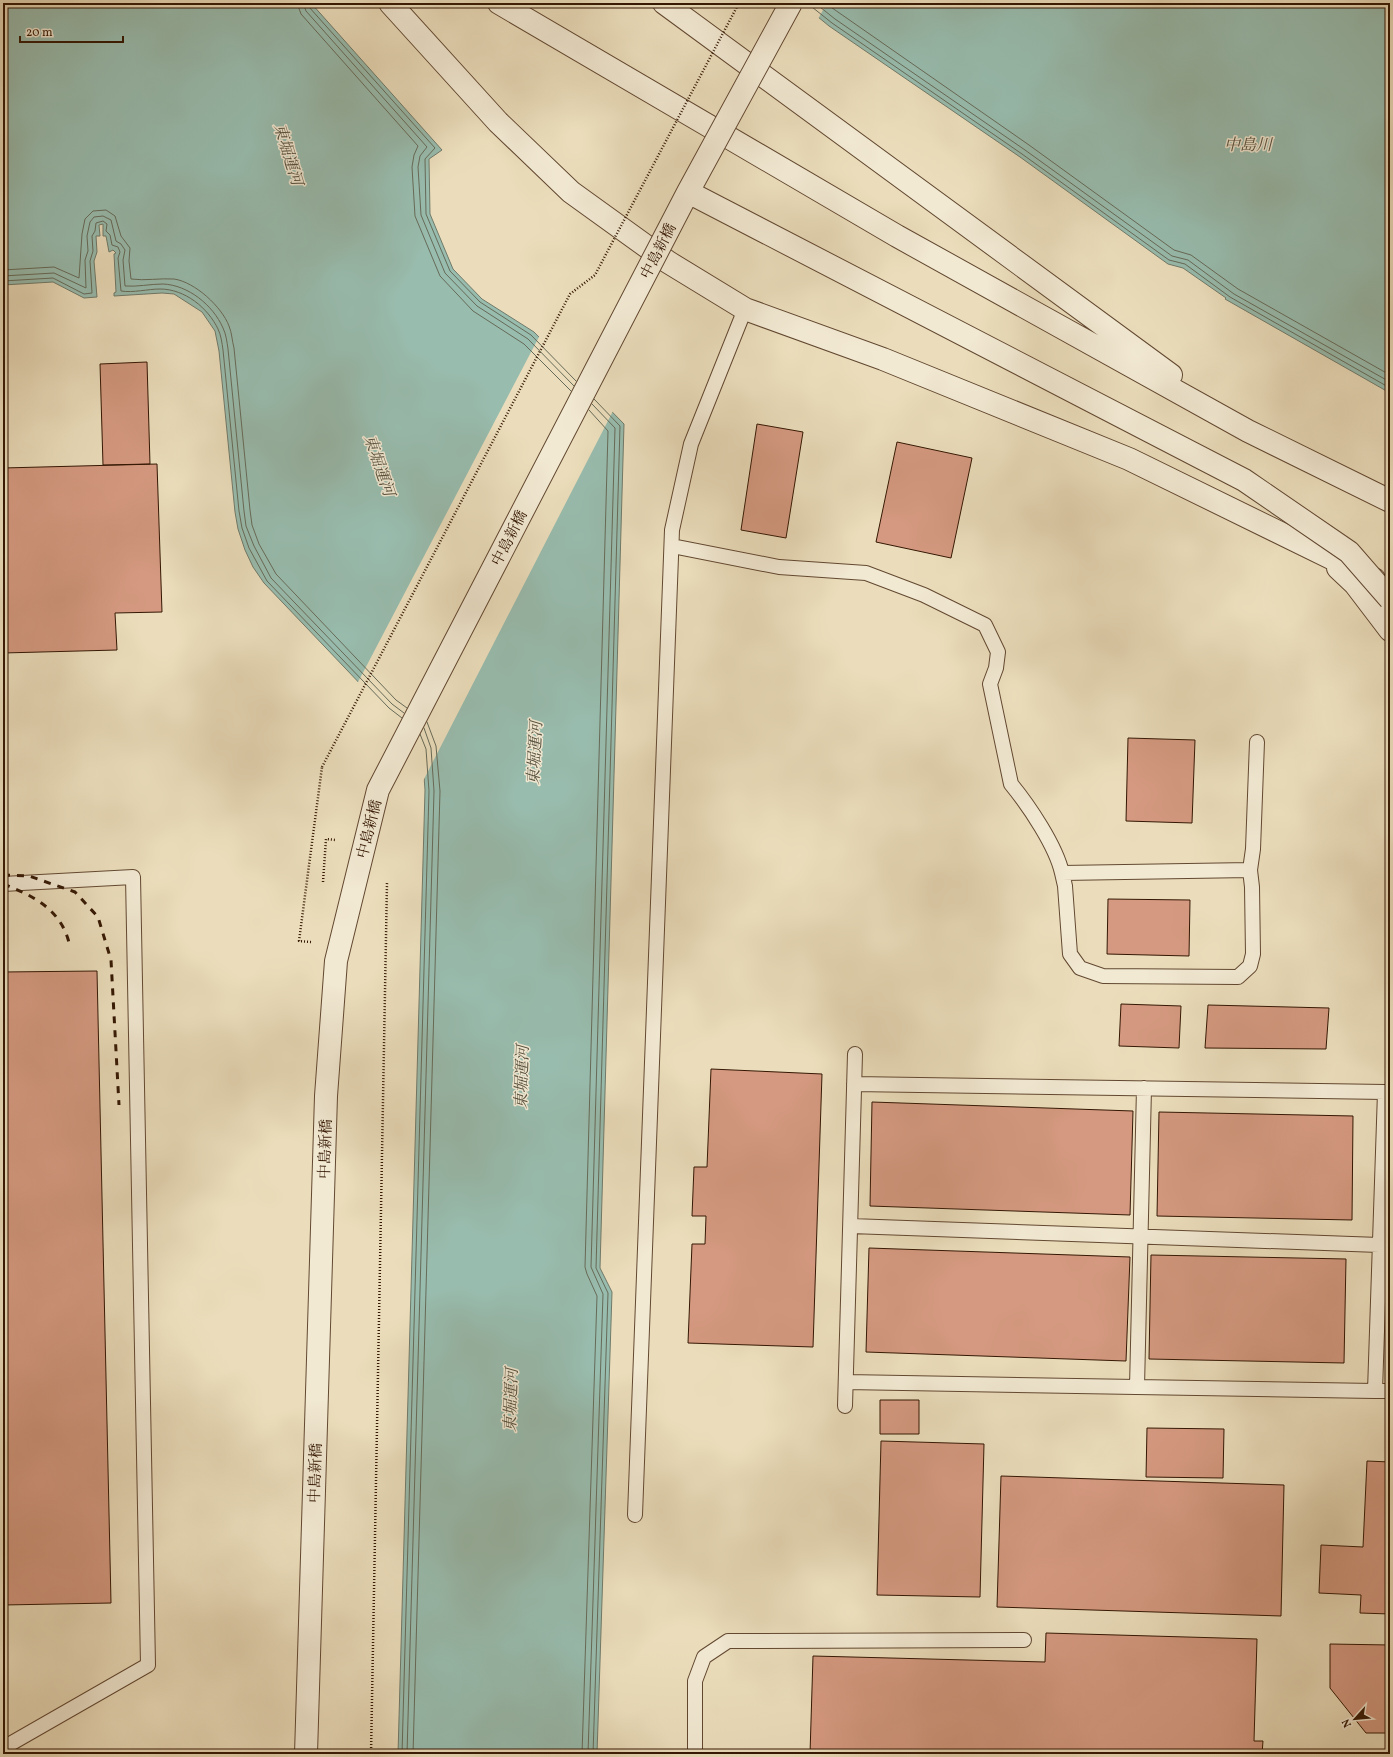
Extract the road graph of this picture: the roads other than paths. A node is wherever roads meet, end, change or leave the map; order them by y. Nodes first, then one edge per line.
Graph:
1 (390, 3) edge
2 (499, 3) edge
3 (664, 3) edge
4 (791, 3) edge
5 (688, 192) junction
6 (744, 309) junction
7 (1248, 431) junction
8 (1390, 502) edge
9 (672, 546) junction
10 (1322, 554) junction
11 (1390, 587) edge
12 (1390, 599) edge
13 (1390, 630) edge
14 (1257, 742) dead end
15 (1250, 870) junction
16 (1062, 873) junction
17 (3, 884) edge
18 (855, 1054) dead end
19 (854, 1084) junction
20 (1144, 1088) junction
21 (850, 1226) junction
22 (1141, 1236) junction
23 (1379, 1245) junction
24 (846, 1382) junction
25 (1136, 1387) junction
26 (1375, 1391) junction
27 (1390, 1391) edge
28 (846, 1406) dead end
29 (635, 1515) dead end
30 (1024, 1640) dead end
31 (3, 1748) edge
32 (306, 1754) edge
33 (695, 1754) edge

1 - 6 street
2 - 7 street
3 - 7 street
4 - 5 street, 中島新橋, bridge
5 - 12 street, bridge
5 - 32 street, 中島新橋, bridge
6 - 9 lane
6 - 10 street
7 - 8 street
9 - 16 lane
9 - 29 lane
10 - 11 street
10 - 13 street
14 - 15 lane
15 - 16 lane
15 - 16 lane
17 - 31 lane
18 - 19 lane
19 - 20 lane
19 - 21 lane
20 - 22 lane
20 - 23 lane
21 - 22 lane
21 - 24 lane
22 - 23 lane
22 - 25 lane
23 - 26 lane
24 - 25 lane
24 - 28 lane
25 - 26 lane
26 - 27 lane
30 - 33 lane

